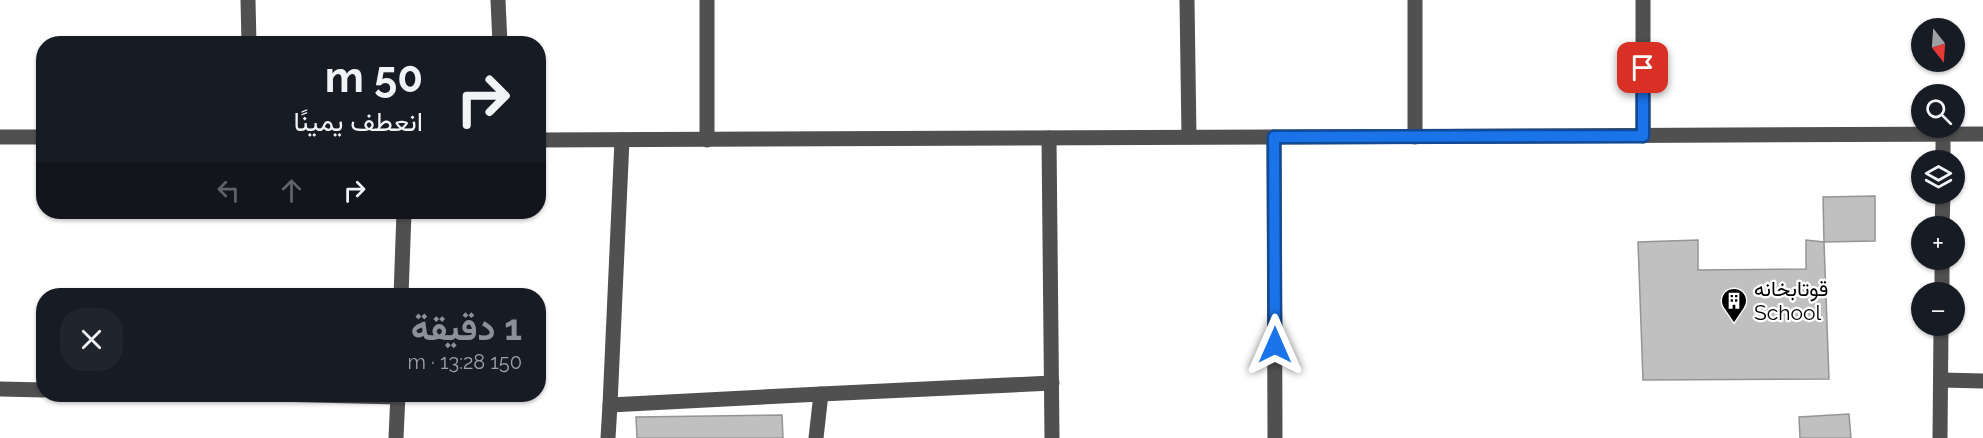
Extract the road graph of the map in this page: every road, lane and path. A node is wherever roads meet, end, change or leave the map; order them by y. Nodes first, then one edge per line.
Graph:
1 (248, 0) edge
2 (498, 0) edge
3 (707, 0) edge
4 (1187, 0) edge
5 (1415, 0) edge
6 (1643, 0) edge
7 (249, 36) edge
8 (500, 36) edge
9 (1911, 134) edge
10 (1965, 134) edge
11 (1983, 134) edge
12 (0, 136) edge
13 (1643, 136) junction
14 (36, 137) edge
15 (1189, 137) junction
16 (1274, 137) junction
17 (1415, 137) junction
18 (1050, 138) junction
19 (546, 140) edge
20 (622, 140) junction
21 (708, 140) junction
22 (404, 219) edge
23 (401, 288) edge
24 (1941, 336) edge
25 (1941, 380) junction
26 (1983, 381) edge
27 (1052, 383) junction
28 (0, 389) edge
29 (36, 390) edge
30 (820, 394) junction
31 (398, 402) edge
32 (610, 405) junction
33 (396, 438) edge
34 (608, 438) edge
35 (816, 438) edge
36 (1052, 438) edge
37 (1275, 438) edge
38 (1940, 438) edge

1 - 7 street
2 - 8 street
3 - 21 street
4 - 15 street
5 - 17 street
6 - 13 street
9 - 13 street
10 - 11 street
12 - 14 street
13 - 17 street
15 - 16 street
15 - 18 street
16 - 17 street
16 - 37 street
18 - 21 street
18 - 27 street
19 - 20 street
20 - 21 street
20 - 32 street
22 - 23 street
24 - 25 street
25 - 26 street
25 - 38 street
27 - 30 street
27 - 36 street
28 - 29 street
30 - 32 street
30 - 35 street
31 - 33 street
32 - 34 street

